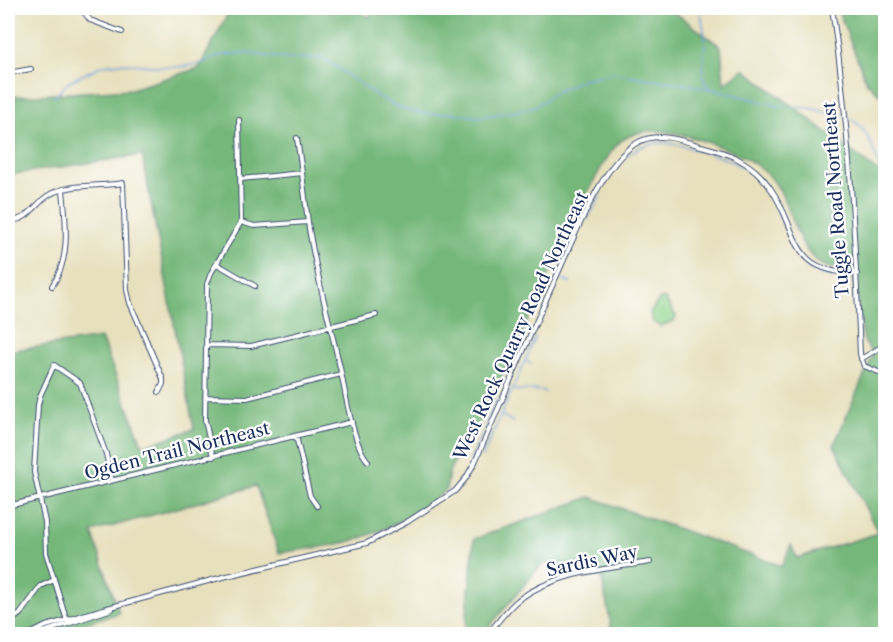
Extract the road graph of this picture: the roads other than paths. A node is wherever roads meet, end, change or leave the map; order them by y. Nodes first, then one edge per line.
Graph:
1 (81, 8) edge
2 (832, 8) edge
3 (122, 32) dead end
4 (31, 69) dead end
5 (8, 73) edge
6 (239, 120) dead end
7 (297, 138) dead end
8 (302, 173) junction
9 (241, 179) junction
10 (63, 190) junction
11 (8, 220) edge
12 (241, 222) junction
13 (308, 222) junction
14 (217, 264) junction
15 (857, 274) junction
16 (52, 286) dead end
17 (255, 286) dead end
18 (376, 315) dead end
19 (331, 327) junction
20 (885, 344) edge
21 (206, 345) junction
22 (861, 359) junction
23 (341, 374) junction
24 (885, 378) edge
25 (159, 392) dead end
26 (205, 398) junction
27 (352, 422) junction
28 (296, 436) junction
29 (213, 457) junction
30 (368, 461) dead end
31 (112, 481) junction
32 (39, 499) junction
33 (8, 506) edge
34 (317, 506) dead end
35 (650, 562) dead end
36 (54, 580) junction
37 (67, 622) junction
38 (8, 623) edge
39 (30, 634) edge
40 (38, 634) edge
41 (488, 634) edge

1 - 3 street
2 - 15 street, Tuggle Road Northeast
4 - 5 street
6 - 9 street
7 - 8 street
8 - 9 street
8 - 13 street
9 - 12 street
10 - 11 street
10 - 16 street
10 - 25 street
12 - 13 street
12 - 14 street
13 - 19 street
14 - 17 street
14 - 21 street
15 - 22 street, Tuggle Road Northeast
15 - 37 street, West Rock Quarry Road Northeast
18 - 19 street
19 - 21 street
19 - 23 street
20 - 22 street
21 - 26 street
22 - 24 street
23 - 26 street
23 - 27 street
26 - 29 street
27 - 28 street, Ogden Trail Northeast
27 - 30 street
28 - 29 street, Ogden Trail Northeast
28 - 34 street
29 - 31 street, Ogden Trail Northeast
31 - 32 street, Ogden Trail Northeast
31 - 32 street
32 - 33 street, Ogden Trail Northeast
32 - 36 street
35 - 41 street, Sardis Way
36 - 37 street
36 - 38 street
37 - 39 street, West Rock Quarry Road Northeast
37 - 40 street, West Rock Quarry Road Northeast

